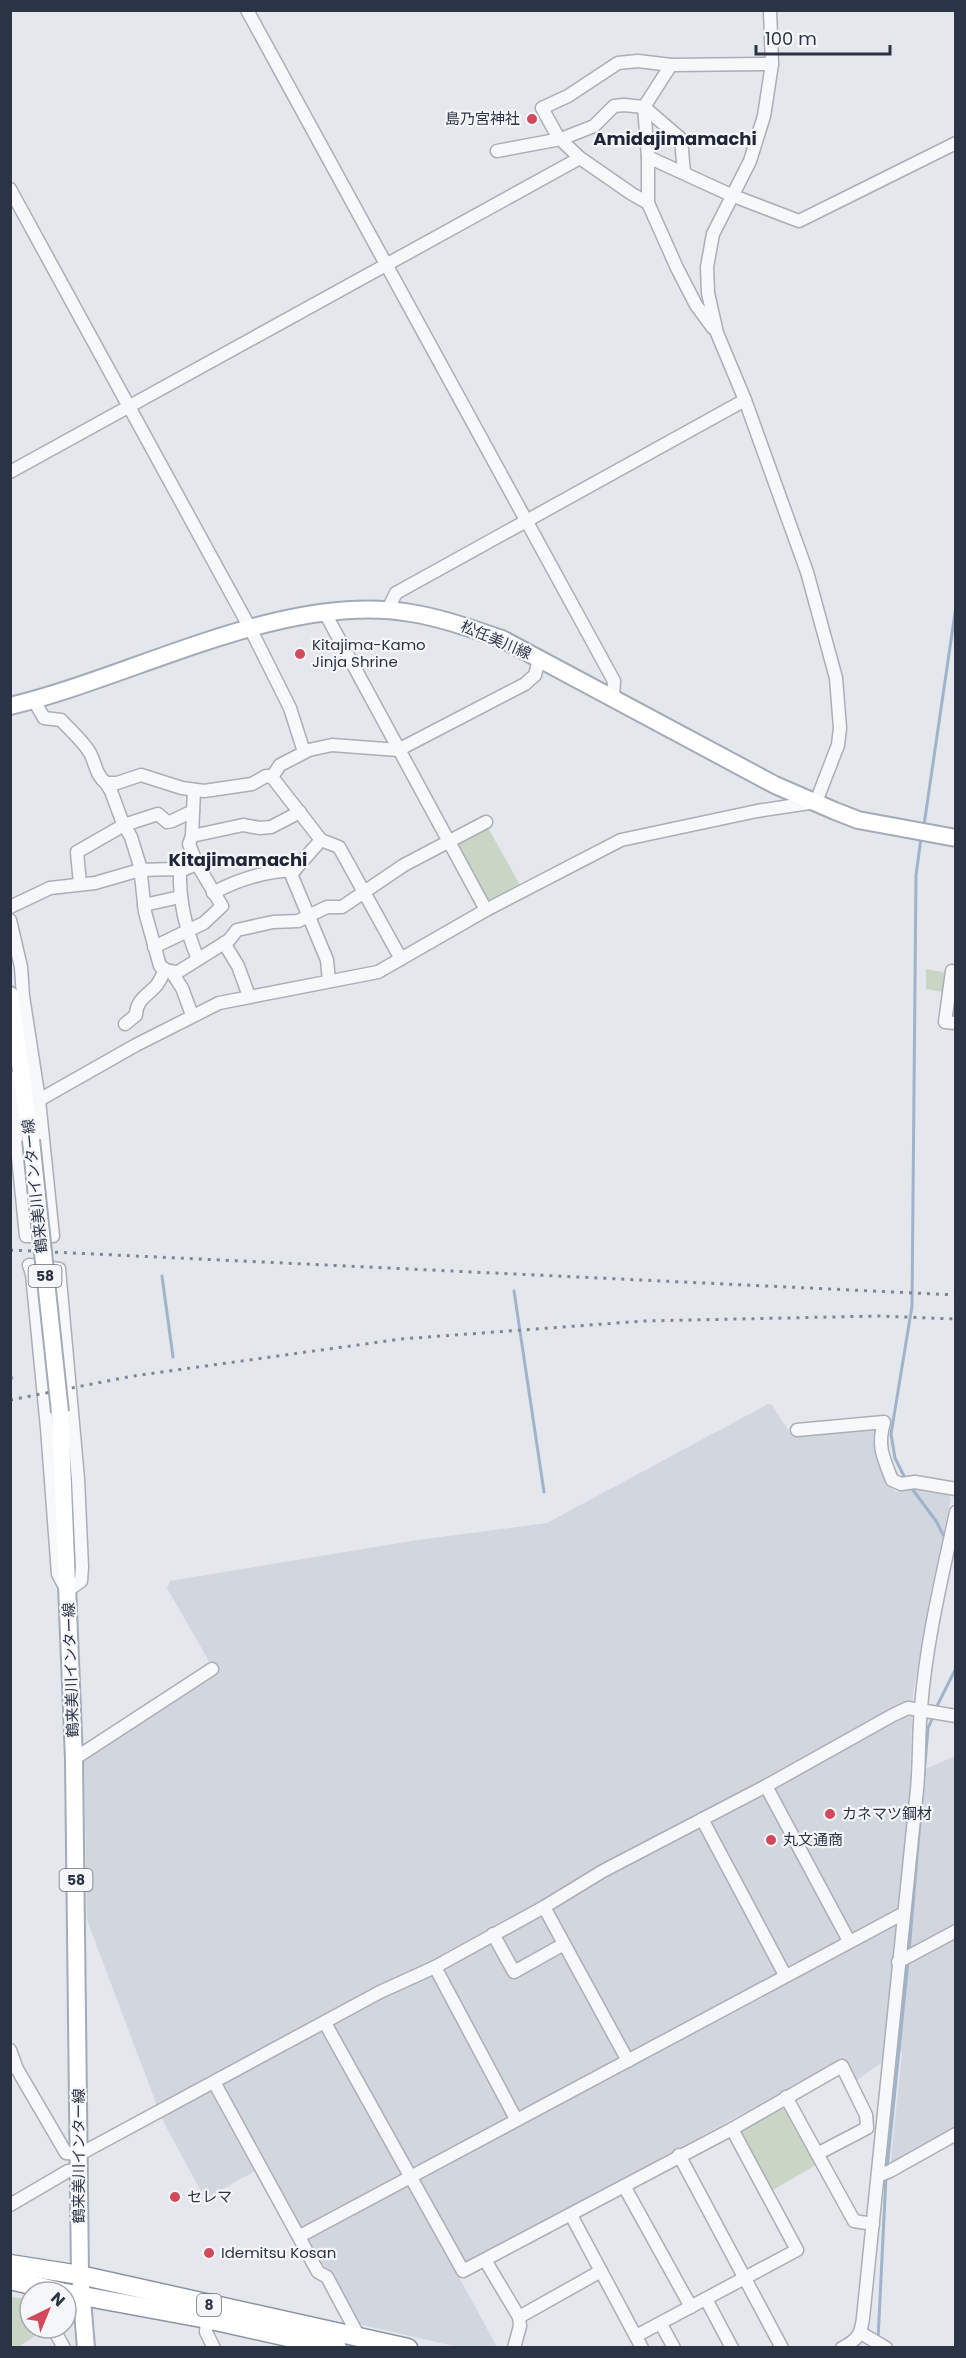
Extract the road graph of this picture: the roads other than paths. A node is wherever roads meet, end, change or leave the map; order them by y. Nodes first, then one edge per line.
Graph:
1 (248, 10) edge
2 (770, 10) edge
3 (772, 64) junction
4 (671, 65) junction
5 (644, 108) junction
6 (561, 139) junction
7 (956, 143) edge
8 (497, 151) dead end
9 (648, 157) junction
10 (580, 159) junction
11 (684, 173) junction
12 (10, 189) edge
13 (731, 195) junction
14 (648, 203) junction
15 (387, 264) junction
16 (717, 333) junction
17 (745, 400) junction
18 (129, 406) junction
19 (10, 472) edge
20 (527, 519) junction
21 (387, 611) junction
22 (325, 613) junction
23 (250, 628) junction
24 (539, 659) junction
25 (613, 698) junction
26 (33, 699) junction
27 (10, 706) edge
28 (398, 750) junction
29 (304, 753) junction
30 (272, 777) junction
31 (106, 783) junction
32 (194, 790) junction
33 (816, 802) junction
34 (193, 811) junction
35 (300, 812) junction
36 (486, 822) dead end
37 (124, 825) junction
38 (192, 836) junction
39 (956, 838) edge
40 (321, 840) junction
41 (448, 842) junction
42 (197, 864) junction
43 (140, 870) junction
44 (295, 870) junction
45 (180, 871) junction
46 (80, 884) junction
47 (213, 893) junction
48 (365, 893) junction
49 (180, 897) junction
50 (144, 905) junction
51 (10, 907) edge
52 (486, 910) junction
53 (307, 917) junction
54 (10, 920) edge
55 (186, 930) junction
56 (224, 943) junction
57 (154, 947) junction
58 (401, 958) junction
59 (198, 959) junction
60 (168, 970) junction
61 (956, 972) edge
62 (329, 981) junction
63 (10, 995) edge
64 (249, 996) junction
65 (192, 1015) junction
66 (956, 1023) edge
67 (125, 1024) dead end
68 (10, 1077) edge
69 (39, 1100) junction
70 (797, 1431) dead end
71 (956, 1488) edge
72 (956, 1512) edge
73 (68, 1592) junction
74 (212, 1669) dead end
75 (930, 1712) junction
76 (956, 1716) edge
77 (74, 1759) junction
78 (766, 1786) junction
79 (702, 1819) junction
80 (544, 1907) junction
81 (904, 1913) junction
82 (956, 1931) edge
83 (493, 1934) junction
84 (849, 1941) junction
85 (564, 1944) junction
86 (906, 1959) junction
87 (435, 1967) junction
88 (785, 1975) junction
89 (325, 2024) junction
90 (10, 2050) edge
91 (628, 2061) junction
92 (16, 2076) edge
93 (214, 2082) junction
94 (786, 2097) junction
95 (516, 2119) junction
96 (732, 2129) junction
97 (956, 2134) edge
98 (817, 2154) junction
99 (679, 2155) junction
100 (79, 2163) junction
101 (884, 2173) junction
102 (409, 2178) junction
103 (624, 2186) junction
104 (10, 2205) edge
105 (571, 2215) junction
106 (873, 2224) junction
107 (300, 2236) junction
108 (485, 2260) junction
109 (10, 2264) edge
110 (601, 2271) junction
111 (318, 2272) junction
112 (80, 2275) junction
113 (745, 2278) junction
114 (78, 2282) edge
115 (78, 2296) edge
116 (706, 2299) junction
117 (691, 2307) junction
118 (78, 2313) edge
119 (519, 2317) junction
120 (207, 2319) junction
121 (661, 2324) junction
122 (351, 2330) junction
123 (866, 2336) junction
124 (639, 2342) edge
125 (885, 2347) edge
126 (86, 2348) edge
127 (214, 2348) edge
128 (337, 2348) edge
129 (408, 2348) edge
130 (514, 2348) edge
131 (674, 2348) edge
132 (732, 2348) edge
133 (782, 2348) edge
134 (842, 2348) edge

1 - 15 street
2 - 3 street
3 - 4 street
3 - 13 street
4 - 5 street
4 - 6 street
5 - 6 street
5 - 9 street
5 - 11 street
6 - 8 street
6 - 10 street
7 - 13 street
9 - 11 street
9 - 14 street
10 - 14 street
10 - 15 street
11 - 13 street
12 - 18 street
13 - 16 street
14 - 16 street
15 - 18 street
15 - 20 street
16 - 17 street
17 - 20 street
17 - 33 street
18 - 19 street
18 - 23 street
20 - 21 street
20 - 25 street
21 - 22 main road, 松任美川線
21 - 24 main road, 松任美川線
22 - 23 main road, 松任美川線
22 - 28 street
23 - 26 main road, 松任美川線
23 - 29 street
24 - 25 main road, 松任美川線
24 - 28 street
25 - 33 main road, 松任美川線
26 - 27 main road, 松任美川線
26 - 31 street
28 - 29 street
28 - 41 street
29 - 30 street
30 - 32 street
30 - 35 street
31 - 32 street
31 - 37 street
32 - 34 street
33 - 39 main road, 松任美川線
33 - 52 street
34 - 37 street
34 - 38 street
35 - 38 street
35 - 40 street
36 - 41 street
37 - 43 street
37 - 46 street
38 - 42 street
40 - 44 street
40 - 48 street
41 - 48 street
41 - 52 street
42 - 45 street
42 - 47 street
43 - 45 street
43 - 46 street
43 - 50 street
44 - 47 street
44 - 53 street
45 - 49 street
46 - 51 street
47 - 55 street
48 - 53 street
48 - 58 street
49 - 50 street
49 - 55 street
50 - 57 street
52 - 58 street
53 - 56 street
53 - 62 street
54 - 69 street
55 - 57 street
55 - 59 street
56 - 59 street
56 - 64 street
57 - 60 street
58 - 62 street
59 - 60 street
60 - 65 street
60 - 67 street
61 - 66 street
62 - 64 street
63 - 73 main road, 鶴来美川インター線 / 58, bridge
64 - 65 street
65 - 69 street
68 - 69 street
70 - 71 street
72 - 75 street
73 - 73 street
73 - 77 main road, 鶴来美川インター線 / 58
74 - 77 street
75 - 76 street
75 - 78 street
75 - 81 street
77 - 100 main road, 鶴来美川インター線 / 58
78 - 79 street
78 - 84 street
79 - 80 street
79 - 88 street
80 - 83 street
80 - 85 street
81 - 84 street
81 - 86 street
82 - 86 street
83 - 85 street
83 - 87 street
84 - 88 street
85 - 91 street
86 - 101 street
87 - 89 street
87 - 95 street
88 - 91 street
89 - 93 street
89 - 102 street
90 - 92 street
91 - 95 street
92 - 100 street
93 - 100 street
93 - 107 street
94 - 96 street
94 - 98 street
94 - 98 street
95 - 102 street
96 - 99 street
96 - 113 street
97 - 101 street
98 - 106 street
99 - 103 street
99 - 113 street
100 - 104 street
100 - 112 main road, 鶴来美川インター線 / 58
101 - 106 street
102 - 107 street
102 - 108 street
103 - 105 street
103 - 117 street
105 - 108 street
105 - 110 street
106 - 123 street
107 - 111 street
108 - 119 street
109 - 112 highway, 8
110 - 119 street
110 - 124 street
111 - 122 street
111 - 122 street
112 - 114 main road, 鶴来美川インター線 / 58
112 - 122 highway, 8
113 - 116 street
113 - 133 street
115 - 120 highway, 8
116 - 117 street
116 - 132 street
117 - 121 street
118 - 126 main road, 鶴来美川インター線 / 58
119 - 130 street
120 - 127 street
120 - 128 highway, 8
121 - 124 street
121 - 131 street
122 - 129 highway, 8
123 - 125 street
123 - 134 street

